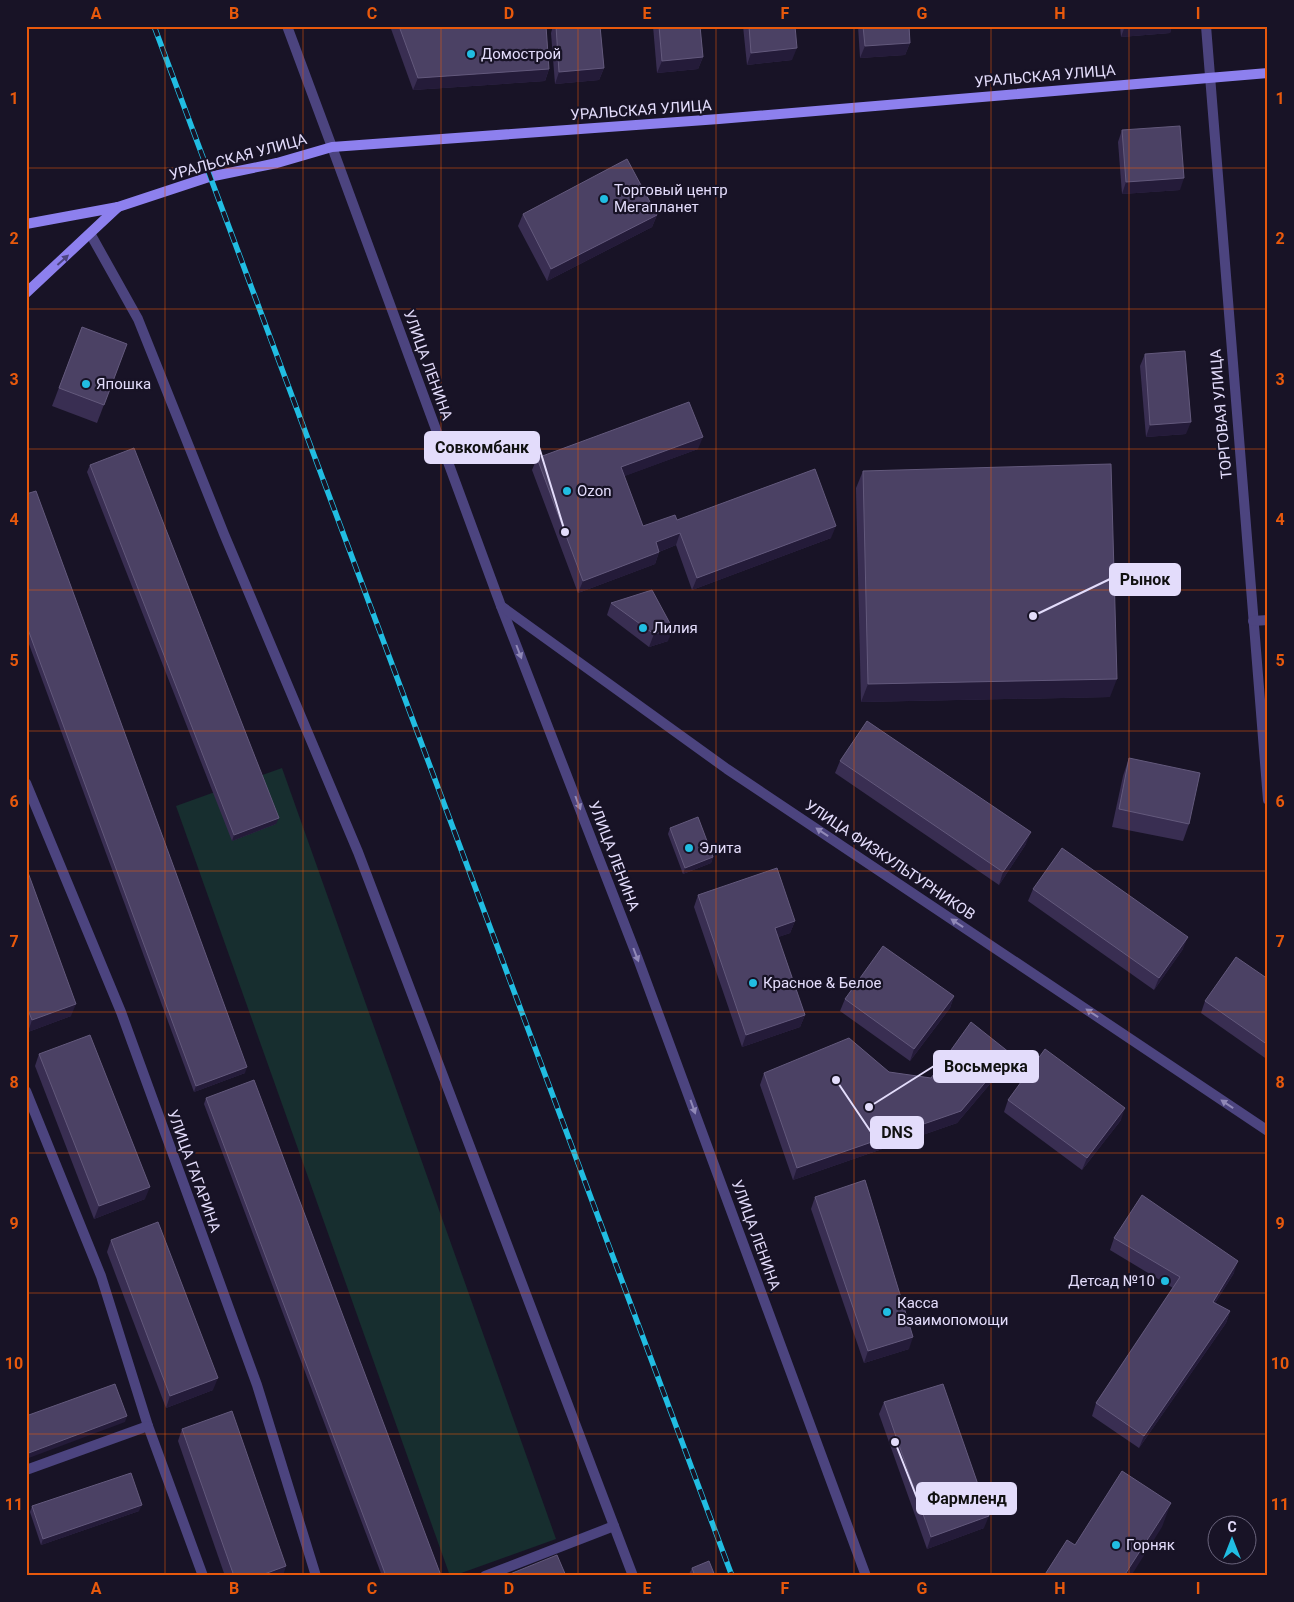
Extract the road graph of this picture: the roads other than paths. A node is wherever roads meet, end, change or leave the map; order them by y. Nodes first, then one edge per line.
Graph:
1 (287, 26) edge
2 (1206, 26) edge
3 (1268, 73) edge
4 (1209, 78) junction
5 (332, 147) junction
6 (118, 207) junction
7 (26, 224) edge
8 (90, 235) junction
9 (26, 293) edge
10 (501, 606) junction
11 (1268, 620) edge
12 (1252, 621) junction
13 (26, 783) edge
14 (1268, 800) edge
15 (30, 804) edge
16 (26, 1091) edge
17 (1268, 1131) edge
18 (148, 1426) junction
19 (26, 1470) edge
20 (614, 1526) junction
21 (203, 1576) edge
22 (316, 1576) edge
23 (486, 1576) edge
24 (633, 1576) edge
25 (866, 1576) edge

1 - 5 street, УЛИЦА ЛЕНИНА
2 - 4 street, ТОРГОВАЯ УЛИЦА
3 - 4 main road, УРАЛЬСКАЯ УЛИЦА
4 - 5 main road, УРАЛЬСКАЯ УЛИЦА
4 - 12 street, ТОРГОВАЯ УЛИЦА
5 - 6 main road, УРАЛЬСКАЯ УЛИЦА
5 - 10 street, УЛИЦА ЛЕНИНА
6 - 7 main road, УРАЛЬСКАЯ УЛИЦА
6 - 8 main road
9 -> 8 main road
8 - 20 street
17 -> 10 street, УЛИЦА ФИЗКУЛЬТУРНИКОВ
10 -> 25 street, УЛИЦА ЛЕНИНА
11 - 12 street
12 - 14 street, ТОРГОВАЯ УЛИЦА
13 - 15 street, УЛИЦА ГАГАРИНА
15 - 22 street, УЛИЦА ГАГАРИНА
16 - 18 street
18 - 19 street
18 - 21 street
20 - 23 street
20 - 24 street

